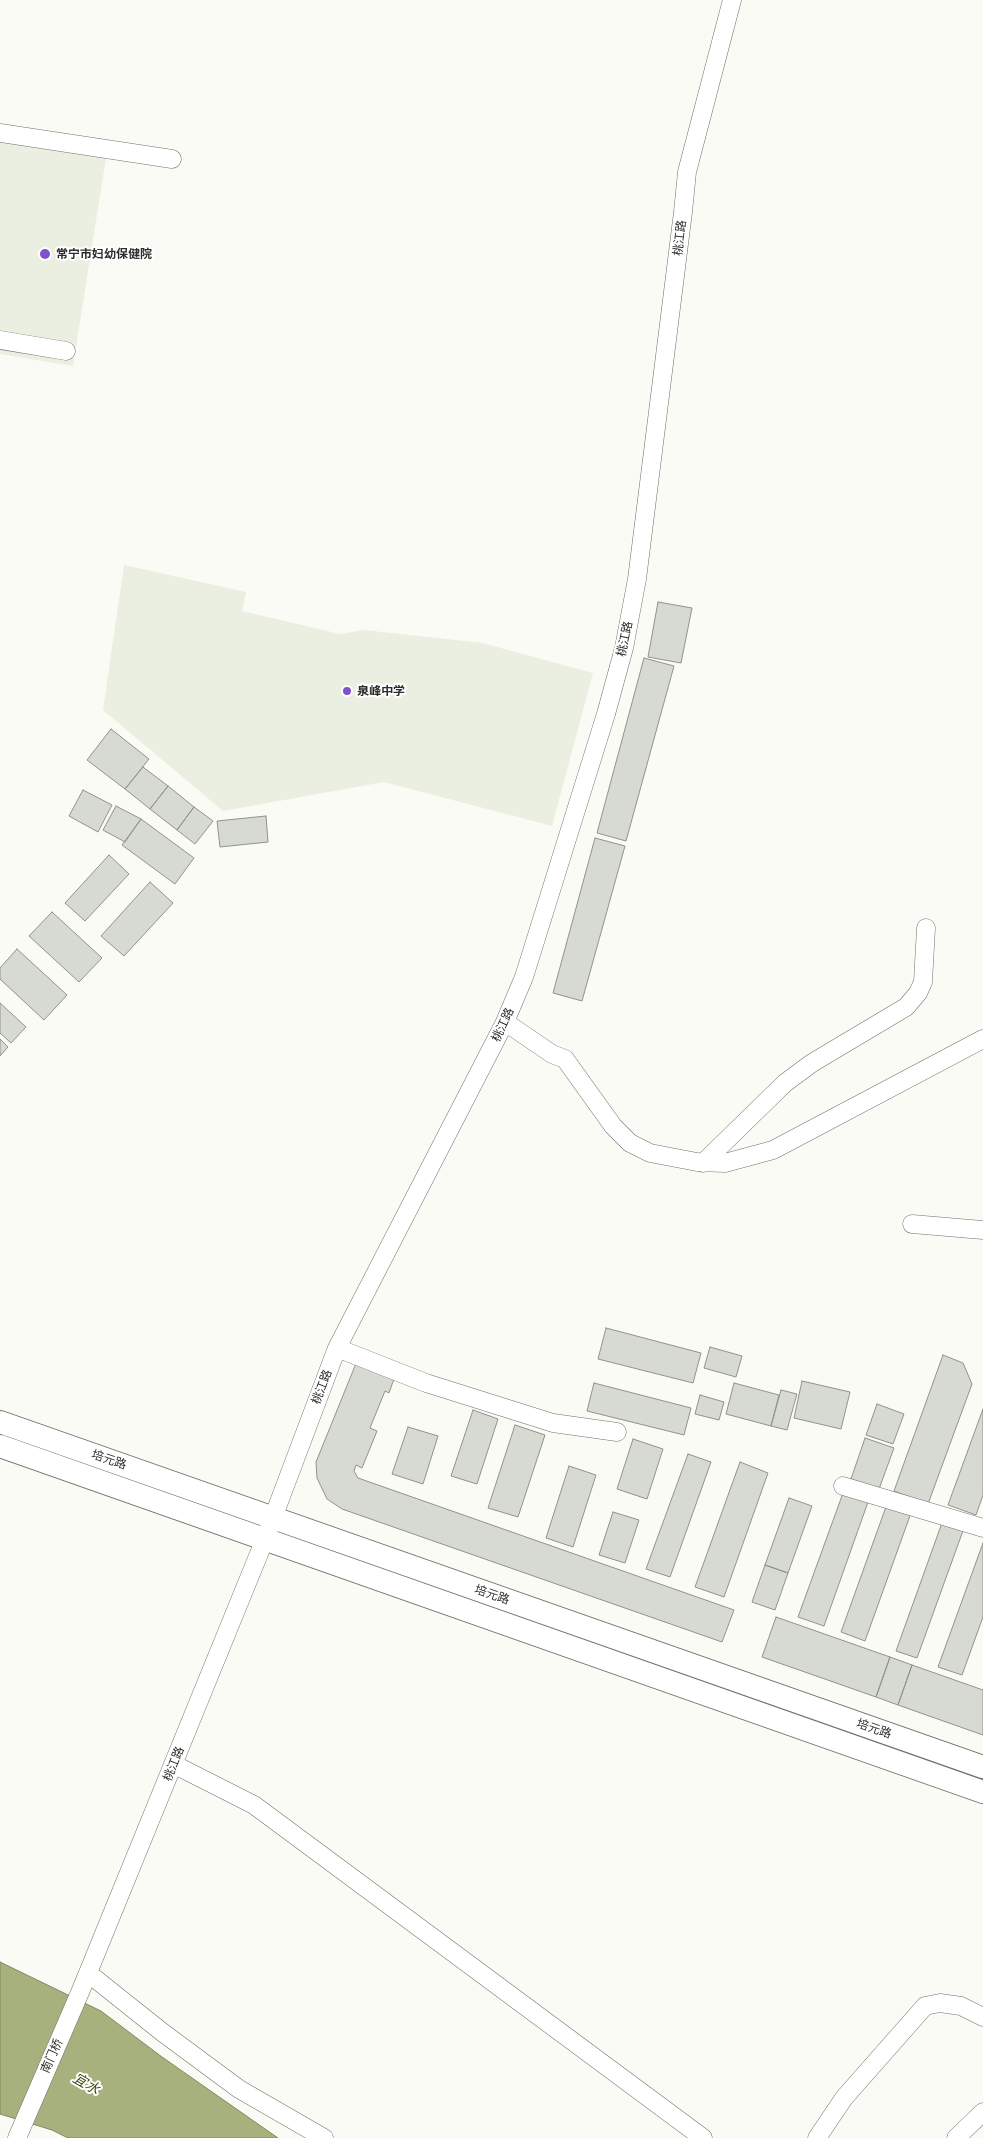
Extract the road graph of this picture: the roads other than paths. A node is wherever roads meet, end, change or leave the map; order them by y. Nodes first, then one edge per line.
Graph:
1 (732, 0) edge
2 (0, 133) edge
3 (172, 159) dead end
4 (0, 340) edge
5 (66, 351) dead end
6 (926, 928) dead end
7 (505, 1022) junction
8 (983, 1039) edge
9 (703, 1163) junction
10 (912, 1224) dead end
11 (983, 1230) edge
12 (337, 1348) junction
13 (0, 1422) edge
14 (617, 1432) dead end
15 (0, 1446) edge
16 (843, 1486) dead end
17 (272, 1518) junction
18 (983, 1528) edge
19 (265, 1540) junction
20 (174, 1764) junction
21 (983, 1768) edge
22 (983, 1792) edge
23 (88, 1973) junction
24 (81, 1990) joint
25 (983, 2017) edge
26 (983, 2112) edge
27 (20, 2130) edge
28 (324, 2138) edge
29 (704, 2138) edge
30 (817, 2138) edge
31 (956, 2138) edge

1 - 7 street, 桃江路
2 - 3 street
4 - 5 street
6 - 9 street
7 - 9 street
7 - 12 street, 桃江路
8 - 9 street
10 - 11 street
12 - 14 street
12 - 17 street, 桃江路
13 - 17 main road, 培元路
15 - 19 main road, 培元路
16 - 18 street
17 - 19 street, 桃江路
17 - 21 main road, 培元路
19 - 20 street, 桃江路
19 - 22 main road, 培元路
20 - 23 street, 桃江路
20 - 29 street
23 - 24 street, 桃江路
23 - 28 street
24 - 27 street, 南门桥
25 - 30 street
26 - 31 street

